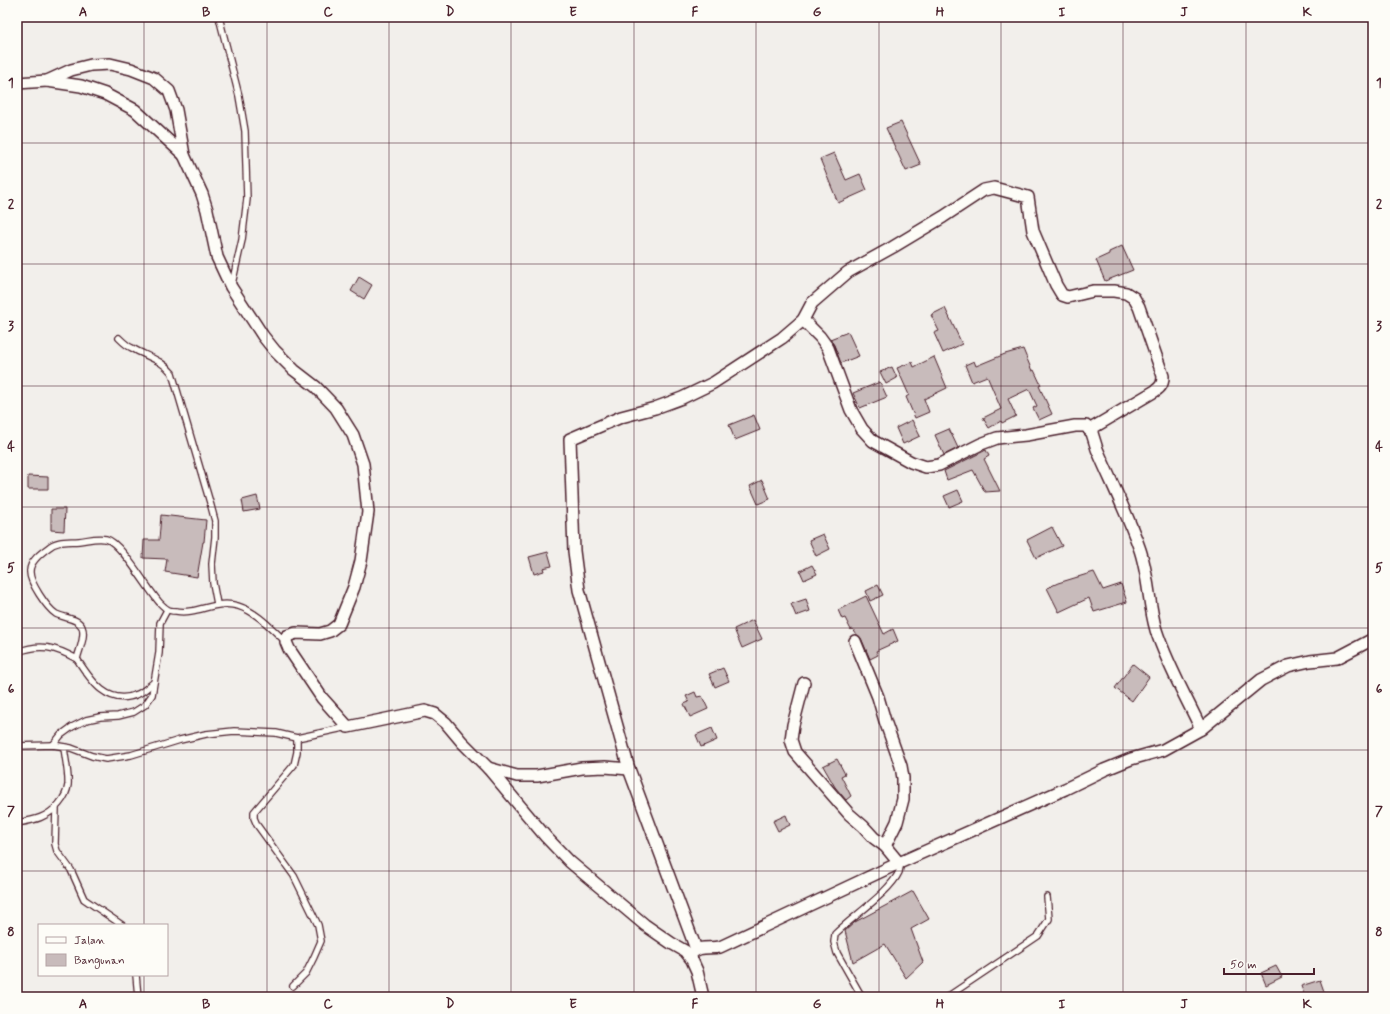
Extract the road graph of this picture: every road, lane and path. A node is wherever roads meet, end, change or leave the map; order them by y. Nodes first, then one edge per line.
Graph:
1 (219, 17) edge
2 (47, 81) junction
3 (17, 83) edge
4 (184, 155) junction
5 (231, 287) junction
6 (803, 320) junction
7 (119, 338) dead end
8 (1089, 430) junction
9 (217, 604) junction
10 (167, 610) junction
11 (1373, 639) edge
12 (855, 641) dead end
13 (286, 642) junction
14 (17, 652) edge
15 (77, 659) junction
16 (153, 683) junction
17 (804, 683) dead end
18 (348, 727) junction
19 (1201, 729) junction
20 (297, 738) junction
21 (53, 745) junction
22 (17, 746) edge
23 (64, 747) junction
24 (488, 768) junction
25 (629, 769) junction
26 (56, 808) junction
27 (17, 823) edge
28 (885, 846) junction
29 (899, 863) junction
30 (1047, 897) dead end
31 (121, 924) edge
32 (693, 953) junction
33 (136, 976) edge
34 (293, 986) dead end
35 (138, 997) edge
36 (703, 997) edge
37 (862, 997) edge
38 (948, 997) edge

1 - 5 lane
2 - 3 street
2 - 4 street
2 - 4 street
4 - 5 street
5 - 13 street
6 - 8 street
6 - 8 street
6 - 25 street
7 - 9 lane
8 - 19 street
9 - 10 lane
9 - 13 lane
10 - 15 lane
10 - 16 lane
11 - 19 street
12 - 28 street
13 - 18 street
14 - 15 lane
15 - 16 lane
16 - 21 lane
17 - 28 street
18 - 20 lane
18 - 24 street
19 - 29 street
20 - 23 lane
20 - 34 lane
21 - 22 lane
21 - 23 lane
23 - 26 lane
24 - 25 street
24 - 32 street
25 - 32 street
26 - 27 lane
26 - 31 lane
28 - 29 street
29 - 32 street
29 - 37 lane
30 - 38 lane
32 - 36 street
33 - 35 lane

